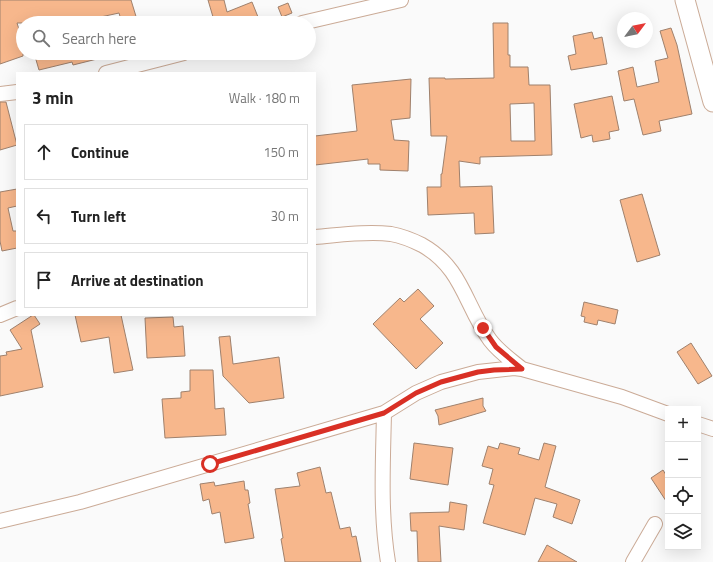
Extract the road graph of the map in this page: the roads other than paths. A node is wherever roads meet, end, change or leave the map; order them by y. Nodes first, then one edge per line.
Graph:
1 (401, 0) edge
2 (685, 0) edge
3 (316, 20) edge
4 (157, 60) edge
5 (110, 72) edge
6 (16, 92) edge
7 (0, 94) edge
8 (713, 102) edge
9 (316, 236) edge
10 (16, 308) edge
11 (0, 315) edge
12 (522, 369) junction
13 (384, 413) junction
14 (665, 413) edge
15 (701, 425) edge
16 (713, 429) edge
17 (0, 521) edge
18 (655, 524) dead end
19 (388, 562) edge
20 (633, 562) edge

1 - 3 street
2 - 8 street
4 - 5 street
6 - 7 street
9 - 12 street
10 - 11 street
12 - 13 street
12 - 14 street
13 - 17 street
13 - 19 street
15 - 16 street
18 - 20 street

